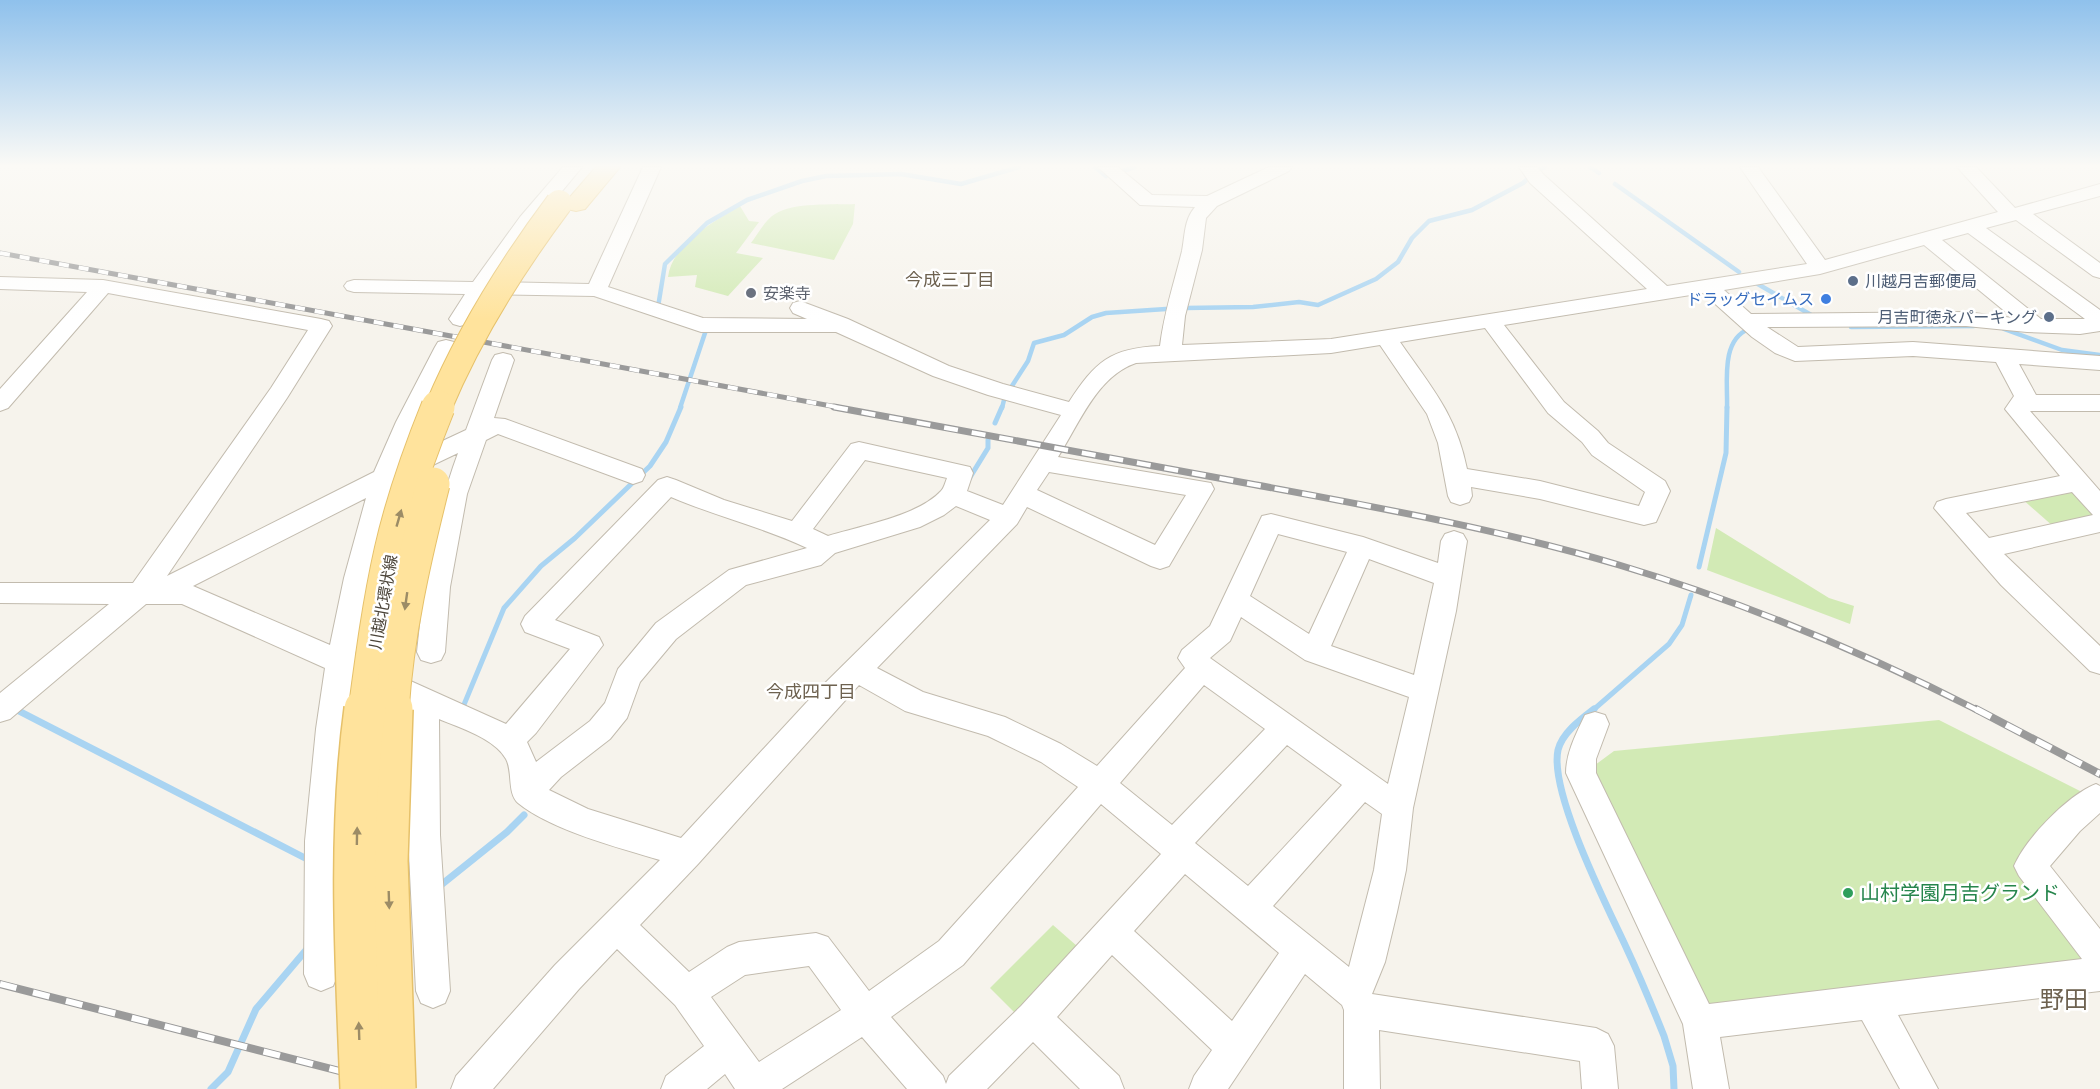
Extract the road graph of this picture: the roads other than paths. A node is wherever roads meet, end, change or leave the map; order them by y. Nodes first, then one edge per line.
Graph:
1 (529, 218) edge
2 (556, 218) edge
3 (559, 218) edge
4 (629, 218) edge
5 (1197, 218) edge
6 (1582, 218) edge
7 (1785, 218) edge
8 (2002, 218) edge
9 (2021, 218) edge
10 (1972, 227) junction
11 (1929, 239) junction
12 (1820, 268) junction
13 (2100, 272) edge
14 (0, 283) edge
15 (103, 286) junction
16 (354, 286) dead end
17 (1708, 286) junction
18 (479, 288) junction
19 (596, 290) junction
20 (1663, 293) junction
21 (801, 308) dead end
22 (460, 319) dead end
23 (1491, 322) junction
24 (2100, 322) edge
25 (840, 324) junction
26 (2036, 326) junction
27 (1754, 327) junction
28 (1387, 339) junction
29 (446, 347) dead end
30 (1170, 353) junction
31 (2002, 356) junction
32 (503, 360) dead end
33 (2100, 363) edge
34 (0, 403) edge
35 (2021, 403) junction
36 (2100, 403) edge
37 (1074, 411) junction
38 (475, 436) junction
39 (1044, 463) junction
40 (384, 478) junction
41 (650, 480) junction
42 (2076, 482) junction
43 (1023, 494) junction
44 (953, 495) junction
45 (2100, 508) edge
46 (1008, 517) junction
47 (2100, 523) edge
48 (797, 532) junction
49 (1454, 541) dead end
50 (826, 546) junction
51 (1363, 547) junction
52 (1984, 549) junction
53 (1448, 577) junction
54 (0, 593) edge
55 (150, 593) junction
56 (1236, 600) junction
57 (431, 652) dead end
58 (1315, 652) junction
59 (340, 663) junction
60 (2100, 663) edge
61 (1202, 668) junction
62 (856, 670) junction
63 (1424, 690) junction
64 (424, 700) junction
65 (0, 710) edge
66 (1595, 724) dead end
67 (1285, 727) junction
68 (509, 740) junction
69 (1098, 783) junction
70 (1363, 783) junction
71 (527, 792) junction
72 (2096, 798) dead end
73 (1398, 808) junction
74 (1177, 849) junction
75 (687, 854) junction
76 (1251, 907) junction
77 (616, 925) junction
78 (1112, 933) junction
79 (1301, 950) junction
80 (2100, 956) edge
81 (321, 974) dead end
82 (2100, 974) edge
83 (433, 991) dead end
84 (687, 993) junction
85 (1870, 1000) junction
86 (1358, 1002) junction
87 (866, 1014) junction
88 (1033, 1018) junction
89 (1700, 1022) junction
90 (1235, 1047) junction
91 (728, 1049) junction
92 (756, 1087) edge
93 (361, 1089) edge
94 (395, 1089) edge
95 (469, 1089) edge
96 (679, 1089) edge
97 (930, 1089) edge
98 (962, 1089) edge
99 (1106, 1089) edge
100 (1207, 1089) edge
101 (1362, 1089) edge
102 (1600, 1089) edge
103 (1711, 1089) edge
104 (1920, 1089) edge

1 - 18 street
93 -> 2 main road, 川越北環状線, bridge
3 -> 94 main road, 川越北環状線, bridge
4 - 19 street
5 - 30 street
6 - 20 street
7 - 12 street
8 - 10 street
9 - 13 street
10 - 11 street
10 - 24 street
11 - 12 street
11 - 26 street
12 - 17 street
14 - 15 street
15 - 34 street
15 - 55 street
16 - 18 street
17 - 20 street
17 - 27 street
18 - 19 street
18 - 22 street
19 - 25 street
20 - 23 street
21 - 25 street
23 - 28 street
23 - 28 street
24 - 26 street
25 - 37 street
26 - 27 street
27 - 31 street
28 - 30 street
29 - 40 street
30 - 37 street
31 - 33 street
31 - 35 street
32 - 38 street
35 - 36 street
35 - 42 street
37 - 39 street
38 - 40 street
38 - 41 street
38 - 57 street
39 - 43 street
39 - 43 street
40 - 55 street
40 - 59 street
41 - 48 street
41 - 68 street
42 - 45 street
42 - 52 street
43 - 46 street
44 - 46 street
44 - 48 street
44 - 50 street
46 - 62 street
47 - 52 street
48 - 50 street
49 - 53 street
50 - 71 street
51 - 53 street
51 - 56 street
51 - 58 street
52 - 60 street
53 - 63 street
54 - 55 street
55 - 59 street
55 - 65 street
56 - 58 street
56 - 61 street
58 - 63 street
59 - 64 street
59 - 81 street
61 - 67 street
61 - 69 street
62 - 69 street
62 - 75 street
63 - 73 street
64 - 68 street
64 - 83 street
66 - 89 street
67 - 70 street
67 - 74 street
68 - 71 street
69 - 74 street
69 - 87 street
70 - 73 street
70 - 76 street
71 - 75 street
72 - 80 street
73 - 86 street
74 - 76 street
74 - 78 street
75 - 77 street
76 - 79 street
77 - 84 street
77 - 95 street
78 - 88 street
78 - 90 street
79 - 86 street
79 - 90 street
82 - 85 street
84 - 87 street
84 - 91 street
85 - 89 street
85 - 104 street
86 - 101 street
86 - 102 street
87 - 92 street
87 - 97 street
88 - 98 street
88 - 99 street
89 - 103 street
90 - 100 street
91 - 92 street
91 - 96 street

